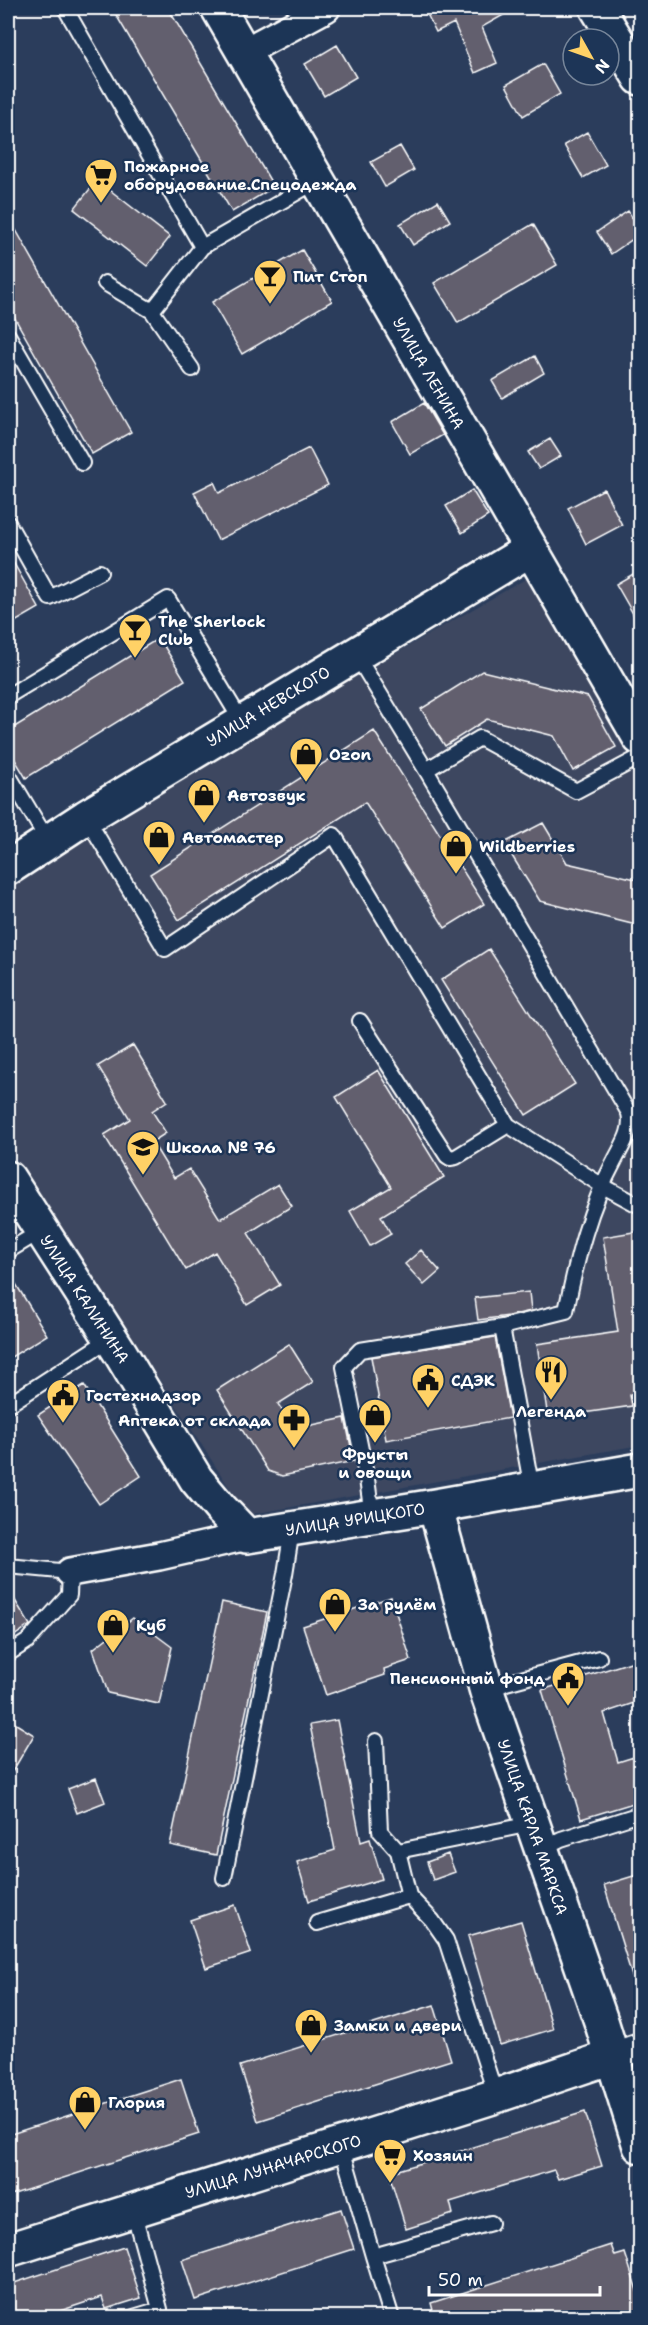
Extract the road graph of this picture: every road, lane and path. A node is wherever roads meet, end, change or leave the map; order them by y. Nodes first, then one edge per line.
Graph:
1 (65, 8) edge
2 (218, 8) edge
3 (326, 8) edge
4 (597, 8) edge
5 (244, 52) junction
6 (640, 78) edge
7 (317, 181) junction
8 (202, 247) junction
9 (105, 283) dead end
10 (152, 311) junction
11 (8, 335) edge
12 (192, 369) dead end
13 (82, 463) dead end
14 (8, 523) edge
15 (531, 549) junction
16 (100, 572) dead end
17 (355, 653) junction
18 (8, 696) edge
19 (242, 722) junction
20 (640, 738) edge
21 (640, 757) edge
22 (426, 771) junction
23 (8, 774) edge
24 (86, 817) junction
25 (48, 841) junction
26 (8, 868) edge
27 (360, 1021) dead end
28 (508, 1125) junction
29 (8, 1178) edge
30 (601, 1185) junction
31 (640, 1206) edge
32 (28, 1217) junction
33 (8, 1251) edge
34 (502, 1327) junction
35 (111, 1338) junction
36 (8, 1405) edge
37 (640, 1470) edge
38 (532, 1489) junction
39 (435, 1506) junction
40 (372, 1516) junction
41 (292, 1529) junction
42 (247, 1536) junction
43 (8, 1566) edge
44 (70, 1572) junction
45 (8, 1654) edge
46 (599, 1658) dead end
47 (487, 1692) junction
48 (376, 1741) dead end
49 (640, 1814) edge
50 (536, 1836) junction
51 (398, 1851) junction
52 (224, 1878) dead end
53 (409, 1896) junction
54 (317, 1923) dead end
55 (626, 2052) edge
56 (496, 2096) junction
57 (341, 2145) junction
58 (640, 2146) edge
59 (133, 2210) junction
60 (491, 2223) dead end
61 (8, 2250) edge
62 (373, 2256) junction
63 (130, 2318) edge
64 (392, 2318) edge

1 - 8 lane
2 - 5 street, УЛИЦА ЛЕНИНА
3 - 5 street
4 - 6 street
5 - 7 street, УЛИЦА ЛЕНИНА
7 - 8 lane
7 - 15 street, УЛИЦА ЛЕНИНА
8 - 10 lane
9 - 10 lane
10 - 12 lane
11 - 13 lane
14 - 16 lane
15 - 17 street, УЛИЦА НЕВСКОГО
15 - 20 street, УЛИЦА ЛЕНИНА
17 - 19 street, УЛИЦА НЕВСКОГО
17 - 22 lane
18 - 19 lane
19 - 24 street, УЛИЦА НЕВСКОГО
21 - 22 lane
22 - 30 lane
23 - 25 lane
24 - 25 street, УЛИЦА НЕВСКОГО
24 - 28 lane
25 - 26 street, УЛИЦА НЕВСКОГО
27 - 28 lane
28 - 30 lane
29 - 32 street, УЛИЦА КАЛИНИНА
30 - 31 lane
30 - 34 lane
32 - 33 lane
32 - 35 street, УЛИЦА КАЛИНИНА
34 - 38 lane
34 - 40 lane
35 - 36 lane
35 - 42 street, УЛИЦА КАЛИНИНА
37 - 38 street, УЛИЦА УРИЦКОГО
38 - 39 street, УЛИЦА УРИЦКОГО
39 - 40 street, УЛИЦА УРИЦКОГО
39 - 47 street, УЛИЦА КАРЛА МАРКСА
40 - 41 street, УЛИЦА УРИЦКОГО
41 - 42 street, УЛИЦА УРИЦКОГО
41 - 52 lane
42 - 44 street, УЛИЦА УРИЦКОГО
43 - 44 lane
44 - 45 lane
46 - 47 lane
47 - 50 street, УЛИЦА КАРЛА МАРКСА
48 - 51 lane
49 - 50 lane
50 - 51 lane
50 - 55 street, УЛИЦА КАРЛА МАРКСА
51 - 53 lane
53 - 54 lane
53 - 56 lane
55 - 56 street, УЛИЦА ЛУНАЧАРСКОГО
55 - 58 street, УЛИЦА КАРЛА МАРКСА
56 - 57 street, УЛИЦА ЛУНАЧАРСКОГО
57 - 59 street, УЛИЦА ЛУНАЧАРСКОГО
57 - 62 lane
59 - 61 street, УЛИЦА ЛУНАЧАРСКОГО
59 - 63 lane
60 - 62 lane
62 - 64 lane

